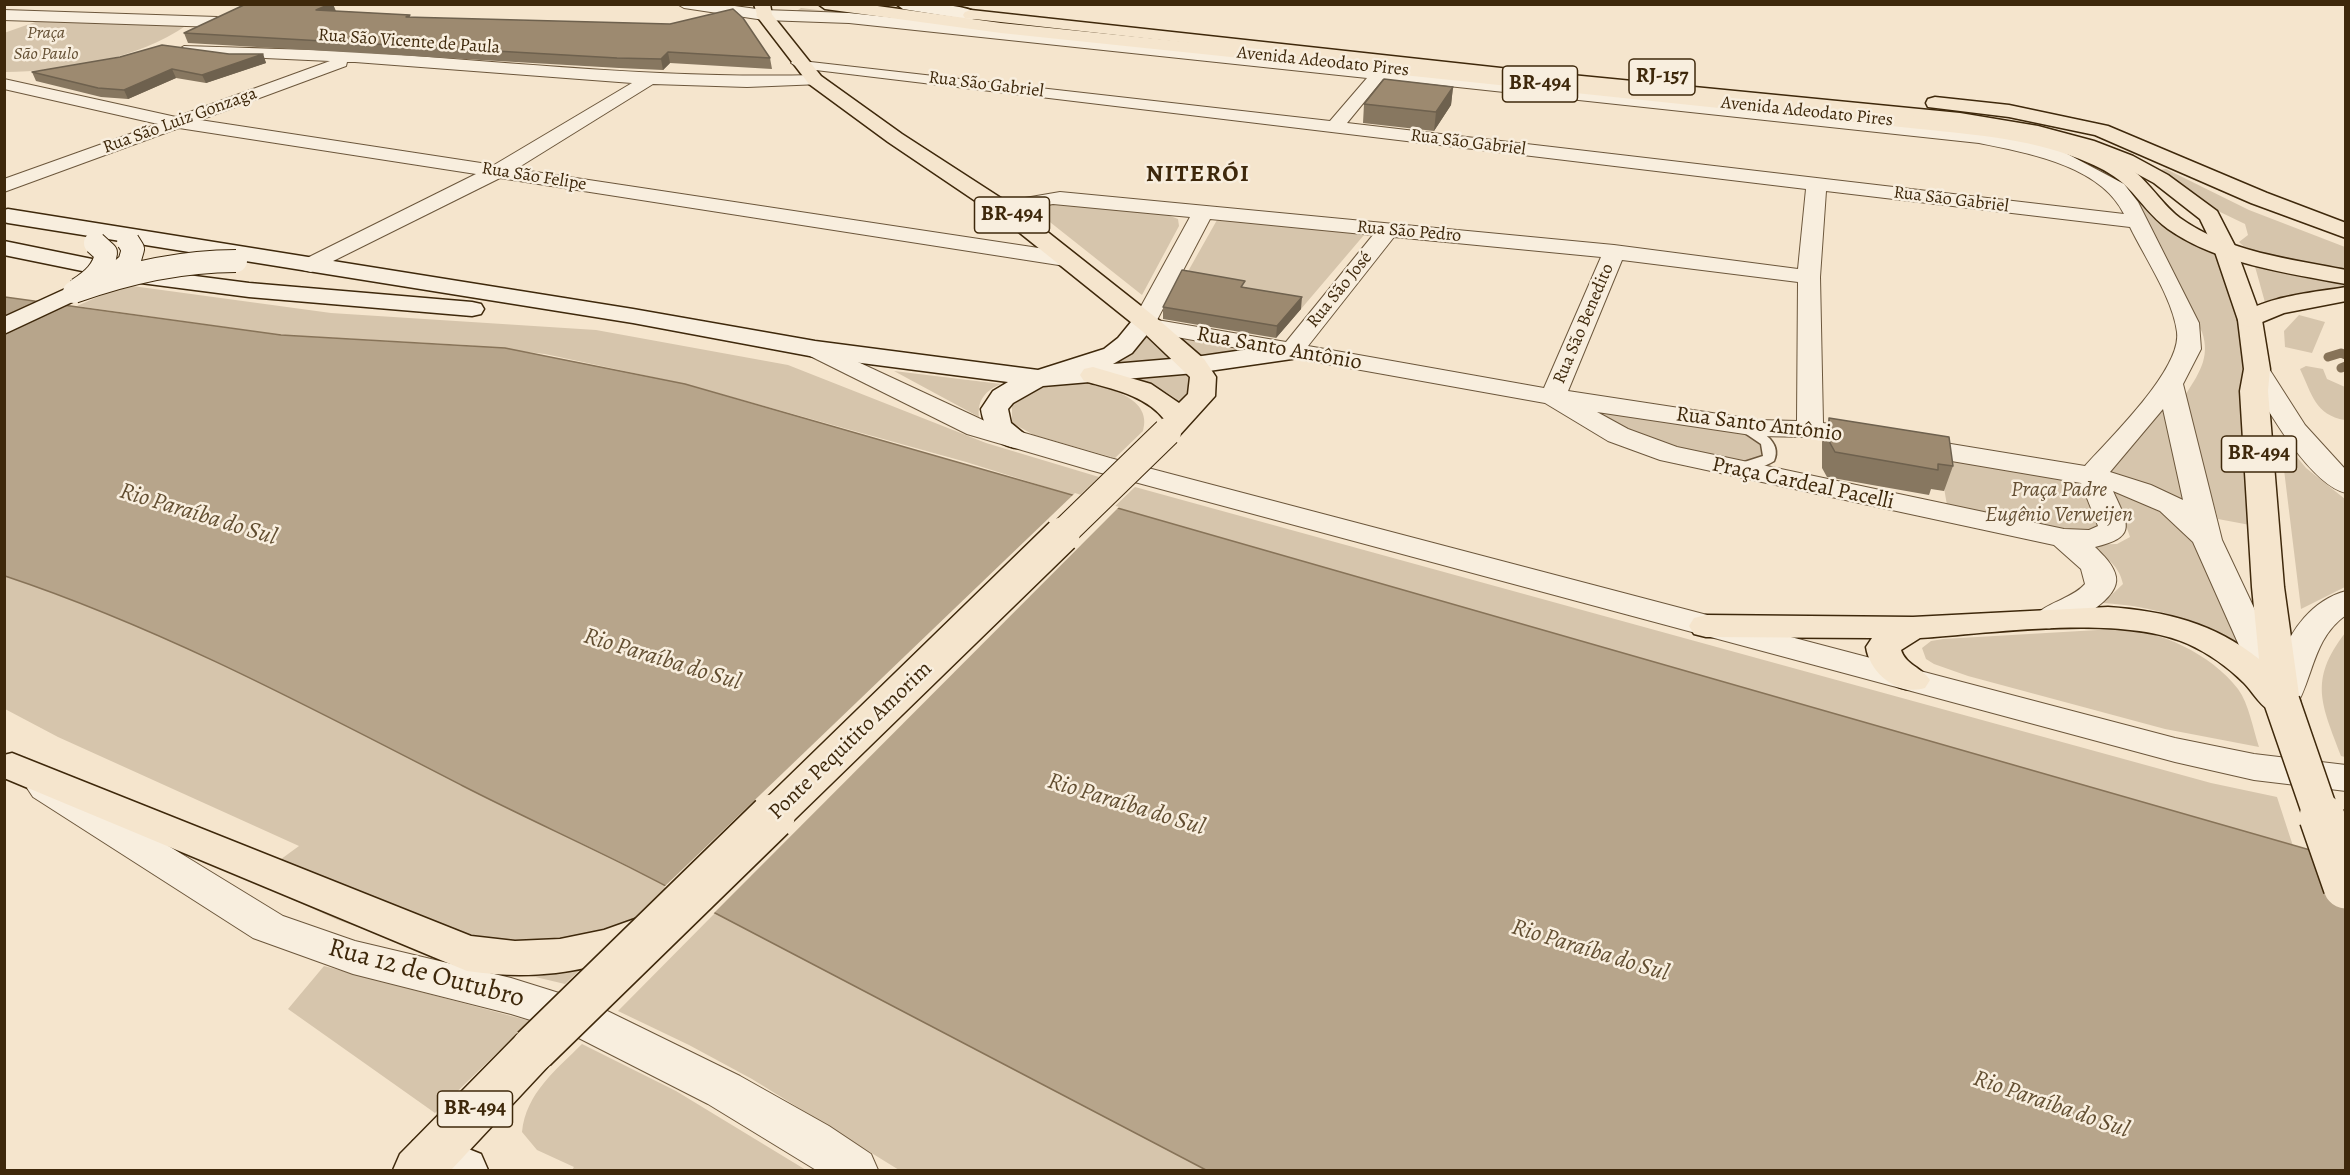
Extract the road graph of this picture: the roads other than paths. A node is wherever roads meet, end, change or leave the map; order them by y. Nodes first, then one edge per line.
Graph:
1 (69, 4) edge
2 (684, 4) edge
3 (825, 4) edge
4 (903, 4) edge
5 (925, 4) edge
6 (760, 8) edge
7 (964, 10) edge
8 (236, 13) edge
9 (4, 15) edge
10 (39, 16) junction
11 (217, 22) junction
12 (4, 29) edge
13 (355, 57) junction
14 (799, 63) junction
15 (31, 74) edge
16 (1379, 74) junction
17 (4, 78) edge
18 (650, 79) junction
19 (814, 80) junction
20 (4, 84) edge
21 (1672, 91) junction
22 (1870, 97) junction
23 (175, 122) junction
24 (1334, 127) junction
25 (498, 171) junction
26 (1816, 184) junction
27 (4, 186) edge
28 (1203, 212) junction
29 (6, 215) edge
30 (1013, 216) junction
31 (2138, 222) junction
32 (1388, 230) junction
33 (2346, 231) edge
34 (110, 239) junction
35 (2224, 246) junction
36 (4, 248) edge
37 (1614, 252) junction
38 (1065, 259) junction
39 (301, 263) junction
40 (1809, 277) junction
41 (2346, 277) edge
42 (111, 279) junction
43 (74, 292) junction
44 (2346, 294) edge
45 (633, 316) junction
46 (2250, 320) junction
47 (1148, 324) junction
48 (4, 327) edge
49 (815, 349) junction
50 (1292, 351) junction
51 (1195, 365) junction
52 (2257, 369) junction
53 (1093, 375) junction
54 (1042, 378) junction
55 (2170, 384) junction
56 (1553, 397) junction
57 (1173, 426) junction
58 (1739, 426) junction
59 (1810, 429) junction
60 (1019, 441) junction
61 (1733, 469) junction
62 (2092, 476) junction
63 (2346, 485) edge
64 (2064, 538) junction
65 (2207, 540) junction
66 (2346, 601) edge
67 (2049, 619) junction
68 (1706, 626) junction
69 (1913, 628) junction
70 (1912, 680) junction
71 (2281, 685) junction
72 (8, 764) edge
73 (2346, 778) edge
74 (2346, 886) edge
75 (661, 926) junction
76 (437, 1166) edge
77 (854, 1170) edge

1 - 10 street
2 - 6 street
3 - 35 main road, Avenida Adeodato Pires / BR-494
4 - 7 main road, BR-494
5 - 7 main road
6 - 14 main road, BR-494
6 - 16 street
7 - 21 main road, BR-494
7 - 22 main road, RJ-157
8 - 11 street
9 - 10 street
10 - 11 street
10 - 12 street
11 - 13 street, Rua São Vicente de Paula
13 - 18 street, Rua São Vicente de Paula
13 - 23 street, Rua São Luiz Gonzaga
14 - 19 main road, BR-494
14 - 24 street, Rua São Gabriel
15 - 17 street
16 - 24 street
16 - 31 street
18 - 19 street, Rua São Vicente de Paula
18 - 25 street
19 - 30 main road, BR-494
20 - 23 street, Rua São Felipe
21 - 22 main road
21 - 35 main road, BR-494
22 - 33 main road, RJ-157
23 - 25 street, Rua São Felipe
23 - 27 street, Rua São Luiz Gonzaga
24 - 26 street, Rua São Gabriel
25 - 38 street, Rua São Felipe
25 - 39 street
26 - 31 street, Rua São Gabriel
26 - 40 street
28 - 30 street, Rua São Pedro
28 - 32 street, Rua São Pedro
28 - 47 street
29 - 34 main road
30 - 38 main road, BR-494
31 - 55 street
32 - 37 street, Rua São Pedro
32 - 50 street, Rua São José
34 - 39 main road
34 - 42 main road, bridge
34 - 43 main road, bridge
35 - 41 main road, Avenida Adeodato Pires
35 - 46 main road, BR-494
36 - 45 main road
37 - 40 street, Rua São Pedro
37 - 56 street, Rua São Benedito
38 - 47 main road, BR-494
39 - 42 main road, bridge
39 - 45 main road
40 - 59 street
42 - 43 main road, bridge
43 - 48 main road
44 - 46 main road
45 - 49 main road
46 - 52 main road, BR-494
47 - 50 street, Rua Santo Antônio
47 - 51 main road, BR-494
47 - 54 main road
49 - 54 main road
49 - 60 street
50 - 51 main road
50 - 56 street, Rua Santo Antônio
51 - 53 main road
51 - 57 main road, Ponte Pequitito Amorim
52 - 63 street
52 - 71 main road, BR-494
53 - 54 main road
53 - 57 main road
54 - 60 main road
55 - 62 street
55 - 65 street
56 - 58 street, Rua Santo Antônio
56 - 61 street, Praça Cardeal Pacelli
57 - 75 main road, Ponte Pequitito Amorim, bridge
58 - 59 street, Rua Santo Antônio
58 - 61 lane
59 - 62 street, Rua Santo Antônio
60 - 68 street
61 - 64 street, Praça Cardeal Pacelli
62 - 64 street, Praça Cardeal Pacelli
62 - 65 street, Rua Santo Antônio
64 - 67 street
65 - 71 street, Rua Santo Antônio
66 - 71 street
67 - 69 main road
67 - 71 main road
68 - 69 main road
68 - 70 street
69 - 70 main road
70 - 73 street
71 - 74 main road, bridge
72 - 75 main road
72 - 77 street, Rua 12 de Outubro
75 - 76 main road, Ponte Pequitito Amorim / BR-494, bridge

